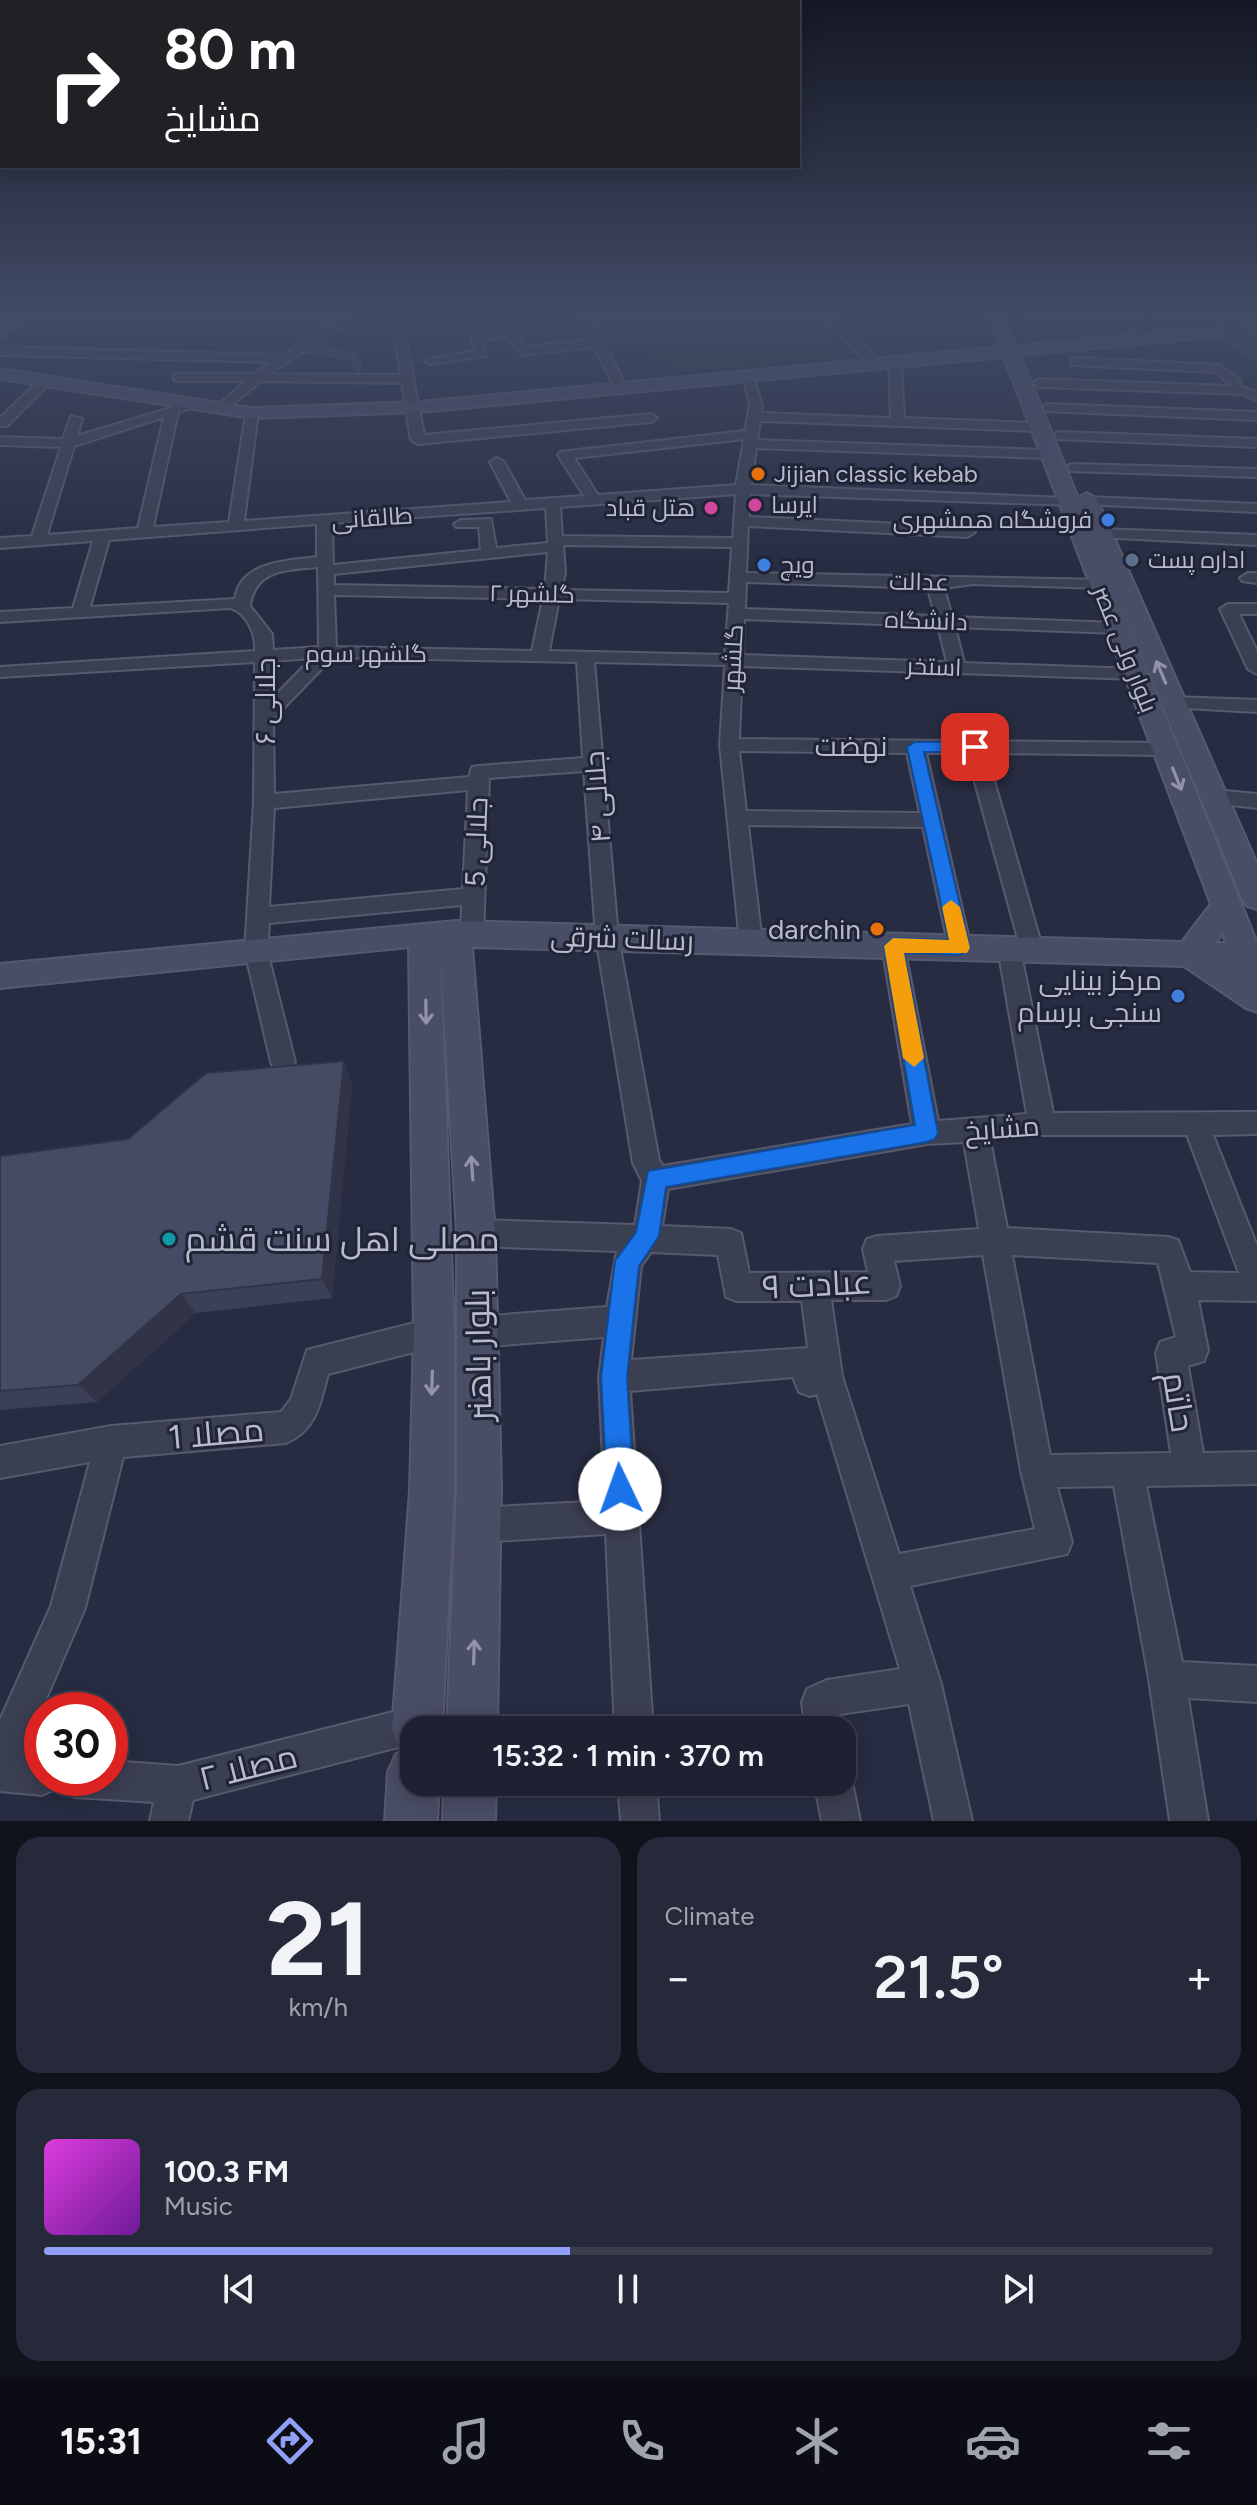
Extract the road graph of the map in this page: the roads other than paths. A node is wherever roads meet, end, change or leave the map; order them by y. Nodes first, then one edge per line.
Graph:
1 (26, 400) edge
2 (165, 400) edge
3 (232, 400) edge
4 (410, 400) edge
5 (495, 400) edge
6 (754, 400) edge
7 (897, 400) edge
8 (1037, 400) edge
9 (1041, 400) edge
10 (190, 404) junction
11 (411, 408) junction
12 (222, 409) junction
13 (172, 410) junction
14 (252, 413) junction
15 (1217, 414) junction
16 (1257, 416) edge
17 (651, 418) dead end
18 (1044, 418) junction
19 (76, 419) dead end
20 (2, 423) edge
21 (898, 423) junction
22 (752, 432) junction
23 (0, 441) edge
24 (1235, 442) junction
25 (69, 443) junction
26 (1257, 443) edge
27 (1055, 445) junction
28 (497, 462) dead end
29 (1074, 468) junction
30 (1256, 474) edge
31 (743, 489) junction
32 (1078, 501) junction
33 (595, 502) junction
34 (553, 505) junction
35 (521, 507) junction
36 (1257, 508) edge
37 (741, 521) junction
38 (236, 527) junction
39 (324, 528) junction
40 (967, 532) dead end
41 (144, 533) junction
42 (1102, 534) junction
43 (102, 536) junction
44 (1257, 540) edge
45 (38, 541) junction
46 (558, 543) junction
47 (739, 543) junction
48 (1, 545) edge
49 (489, 551) junction
50 (327, 566) junction
51 (738, 577) junction
52 (935, 583) junction
53 (1100, 583) junction
54 (327, 590) junction
55 (555, 595) junction
56 (242, 606) junction
57 (736, 606) junction
58 (1257, 609) edge
59 (80, 612) junction
60 (0, 617) edge
61 (945, 621) junction
62 (1117, 628) junction
63 (328, 652) junction
64 (265, 656) junction
65 (539, 656) junction
66 (585, 657) junction
67 (733, 660) junction
68 (957, 668) junction
69 (1257, 669) edge
70 (0, 672) edge
71 (1136, 674) junction
72 (1174, 703) junction
73 (1257, 706) edge
74 (266, 716) junction
75 (729, 745) junction
76 (915, 747) junction
77 (975, 747) junction
78 (1165, 749) junction
79 (595, 764) junction
80 (479, 783) junction
81 (1214, 797) junction
82 (1257, 801) edge
83 (264, 802) junction
84 (737, 818) junction
85 (931, 820) junction
86 (1255, 887) edge
87 (474, 896) junction
88 (1227, 905) junction
89 (257, 916) junction
90 (451, 933) junction
91 (607, 937) junction
92 (751, 942) junction
93 (893, 946) junction
94 (960, 948) junction
95 (1020, 949) junction
96 (256, 951) junction
97 (1190, 954) junction
98 (1254, 964) edge
99 (0, 976) edge
100 (1257, 999) edge
101 (283, 1062) dead end
102 (1257, 1123) edge
103 (1042, 1124) junction
104 (1196, 1124) junction
105 (975, 1131) junction
106 (927, 1133) junction
107 (656, 1179) junction
108 (476, 1233) junction
109 (647, 1236) junction
110 (995, 1241) junction
111 (1257, 1285) edge
112 (1181, 1286) junction
113 (815, 1287) junction
114 (621, 1321) junction
115 (477, 1332) junction
116 (434, 1333) junction
117 (827, 1376) junction
118 (614, 1377) junction
119 (111, 1442) junction
120 (0, 1462) edge
121 (1257, 1468) edge
122 (1190, 1469) junction
123 (1127, 1470) junction
124 (1037, 1471) junction
125 (432, 1491) junction
126 (478, 1506) junction
127 (622, 1517) junction
128 (887, 1573) junction
129 (1167, 1679) junction
130 (923, 1684) junction
131 (1257, 1684) edge
132 (418, 1716) edge
133 (472, 1716) edge
134 (633, 1716) edge
135 (822, 1716) edge
136 (400, 1746) edge
137 (0, 1763) edge
138 (0, 1772) edge
139 (24, 1774) edge
140 (128, 1791) edge
141 (413, 1796) edge
142 (638, 1796) edge
143 (836, 1796) edge
144 (174, 1803) edge
145 (411, 1821) edge
146 (640, 1821) edge
147 (841, 1821) edge
148 (953, 1821) edge
149 (1189, 1821) edge

1 - 20 street
2 - 10 main road
3 - 12 street
4 - 11 street
5 - 11 main road
6 - 22 street, گلشهر
7 - 21 street
8 - 18 main road, بلوار ولی عصر
9 - 18 main road, بلوار ولی عصر
10 - 12 main road
10 - 13 street
11 - 14 main road
11 - 17 street
12 - 14 main road
13 - 25 street
13 - 41 street
14 - 38 street
15 - 16 street
15 - 18 street
15 - 24 street
18 - 21 street
18 - 27 main road, بلوار ولی عصر
19 - 25 street
21 - 22 street
22 - 27 street
22 - 31 street, گلشهر
22 - 33 street
23 - 25 street
24 - 26 street
24 - 27 street
24 - 30 street
25 - 45 street
27 - 29 main road, بلوار ولی عصر
27 - 32 main road, بلوار ولی عصر
28 - 35 street
29 - 30 street
29 - 32 main road, بلوار ولی عصر
31 - 32 street, طالقانی
31 - 33 street, طالقانی
31 - 37 street, گلشهر
32 - 36 street, طالقانی
32 - 42 main road, بلوار ولی عصر
32 - 53 main road, بلوار ولی عصر
33 - 34 street, طالقانی
34 - 35 street, طالقانی
34 - 46 street
35 - 39 street, طالقانی
37 - 40 street
37 - 47 street, گلشهر
38 - 39 street, طالقانی
38 - 41 street, طالقانی
39 - 49 street
39 - 50 street
41 - 43 street, طالقانی
42 - 44 street
72 -> 42 main road, بلوار ولی عصر
43 - 45 street, طالقانی
43 - 59 street
45 - 48 street, طالقانی
46 - 47 street
46 - 49 street
46 - 55 street
47 - 51 street, گلشهر
49 - 50 street
50 - 54 street
50 - 56 street
51 - 52 street, عدالت
51 - 57 street, گلشهر
52 - 53 street, عدالت
52 - 61 street
53 - 62 main road, بلوار ولی عصر
54 - 55 street, گلشهر ۲
54 - 63 street
55 - 57 street, گلشهر ۲
55 - 65 street
56 - 59 street
56 - 64 street, جلالی ۶
57 - 61 street, دانشگاه
57 - 67 street, گلشهر
58 - 69 street
59 - 60 street
61 - 62 street, دانشگاه
61 - 68 street
62 - 71 main road, بلوار ولی عصر
63 - 64 street, گلشهر سوم
63 - 65 street, گلشهر سوم
63 - 74 street
64 - 70 street, گلشهر سوم
64 - 74 street, جلالی ۶
65 - 66 street, گلشهر سوم
66 - 67 street, گلشهر سوم
66 - 79 street, جلالی ۴
67 - 68 street, استخر
67 - 75 street, گلشهر
68 - 71 street, استخر
71 - 78 main road, بلوار ولی عصر
72 - 73 street
72 - 81 main road, بلوار ولی عصر
74 - 83 street, جلالی ۶
75 - 76 street, نهضت
75 - 84 street, گلشهر
76 - 77 street, نهضت
76 - 85 street
77 - 78 street, نهضت
77 - 95 street
78 -> 88 main road, بلوار ولی عصر
79 - 80 street, جلالی 5
79 - 91 street, جلالی ۴
80 - 83 street
80 - 87 street, جلالی 5
81 - 82 street
81 - 86 main road, بلوار ولی عصر
83 - 89 street, جلالی ۶
84 - 85 street
84 - 92 street, گلشهر
85 - 94 street
87 - 89 street
87 - 90 street, جلالی 5
88 - 97 main road
88 - 98 main road, بلوار ولی عصر
89 - 96 street, جلالی ۶
90 - 91 main road, رسالت شرقی
90 - 96 main road, رسالت شرقی
108 -> 90 main road, بلوار باهنر
90 -> 116 main road, بلوار باهنر
91 - 92 main road, رسالت شرقی
91 - 107 street, جلالی ۴
92 - 93 main road, رسالت شرقی
93 - 94 main road, رسالت شرقی
93 - 106 street
94 - 95 main road, رسالت شرقی
95 - 97 main road, رسالت شرقی
95 - 103 street
96 - 99 main road, رسالت شرقی
96 - 101 street, جلالی ۶
97 - 98 main road, رسالت شرقی
97 - 100 main road
102 - 104 street, مشایخ
103 - 104 street, مشایخ
103 - 105 street, مشایخ
104 - 111 street
105 - 106 street, مشایخ
105 - 110 street
106 - 107 street, مشایخ
107 - 109 street
108 - 109 street, عبادت ۹
108 - 115 main road, بلوار باهنر
109 - 113 street, عبادت ۹
109 - 114 street
110 - 112 street, عبادت ۹
110 - 113 street, عبادت ۹
110 - 124 street
111 - 112 street
112 - 122 street, حاتم
113 - 117 street
114 - 115 street
114 - 118 street
115 - 126 main road, بلوار باهنر
116 - 119 street, مصلا 1
116 -> 125 main road, بلوار باهنر
117 - 118 street
117 - 128 street
118 - 127 street
119 - 120 street, مصلا 1
119 - 137 street
121 - 122 street
122 - 123 street
123 - 124 street
123 - 129 street
124 - 128 street
125 - 126 main road
125 - 132 main road, بلوار باهنر
126 - 127 street
133 -> 126 main road, بلوار باهنر
127 - 134 street
128 - 130 street
129 - 131 street
129 - 149 street
130 - 135 street
130 - 148 street
136 - 144 street, مصلا ۲
138 - 139 street
140 - 144 street, مصلا ۲
141 - 145 main road, بلوار باهنر
142 - 146 street
143 - 147 street

